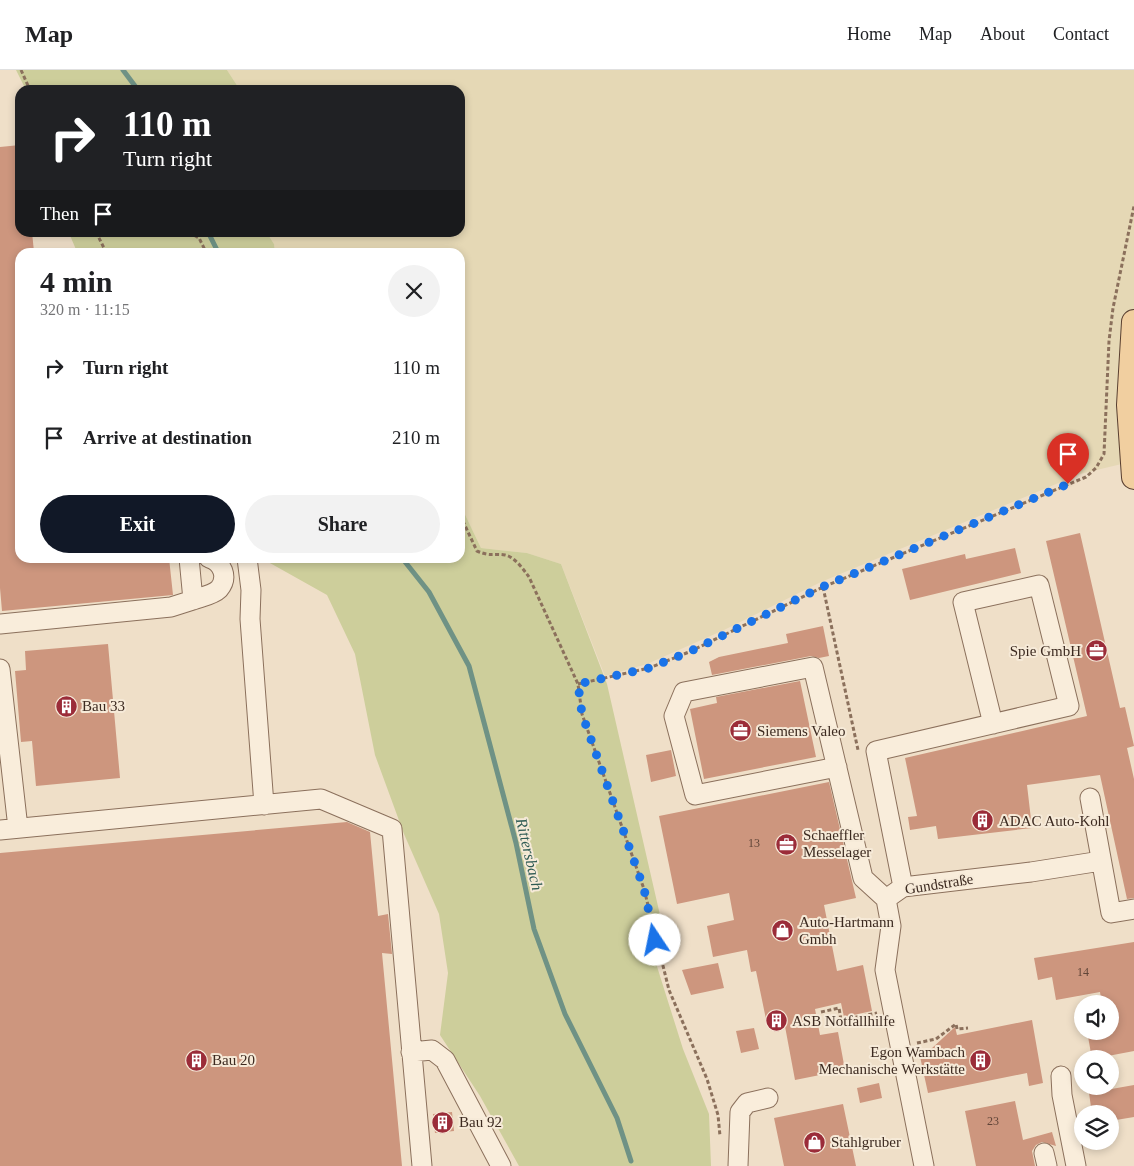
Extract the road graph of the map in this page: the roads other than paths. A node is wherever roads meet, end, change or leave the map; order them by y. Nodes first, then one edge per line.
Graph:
1 (1134, 322) edge
2 (1134, 477) edge
3 (190, 563) edge
4 (219, 563) edge
5 (248, 563) edge
6 (193, 600) junction
7 (0, 624) edge
8 (0, 669) edge
9 (2, 688) edge
10 (993, 724) junction
11 (837, 767) junction
12 (1090, 798) dead end
13 (264, 805) junction
14 (9, 829) edge
15 (1094, 862) junction
16 (903, 887) junction
17 (886, 899) junction
18 (1134, 909) edge
19 (412, 1052) junction
20 (1062, 1076) dead end
21 (768, 1098) dead end
22 (422, 1166) edge
23 (501, 1166) edge
24 (738, 1166) edge
25 (924, 1166) edge
26 (1076, 1166) edge

1 - 2 main road
3 - 6 street
4 - 6 street
5 - 13 street
6 - 7 street
8 - 9 street
9 - 14 street
10 - 10 street
10 - 16 street
11 - 11 street
11 - 17 street
12 - 15 street
13 - 14 street
13 - 19 street
15 - 16 street, Gundstraße
15 - 18 street
16 - 17 street, Gundstraße
17 - 25 street, Gundstraße
19 - 22 street
19 - 23 street
20 - 26 street
21 - 24 street

